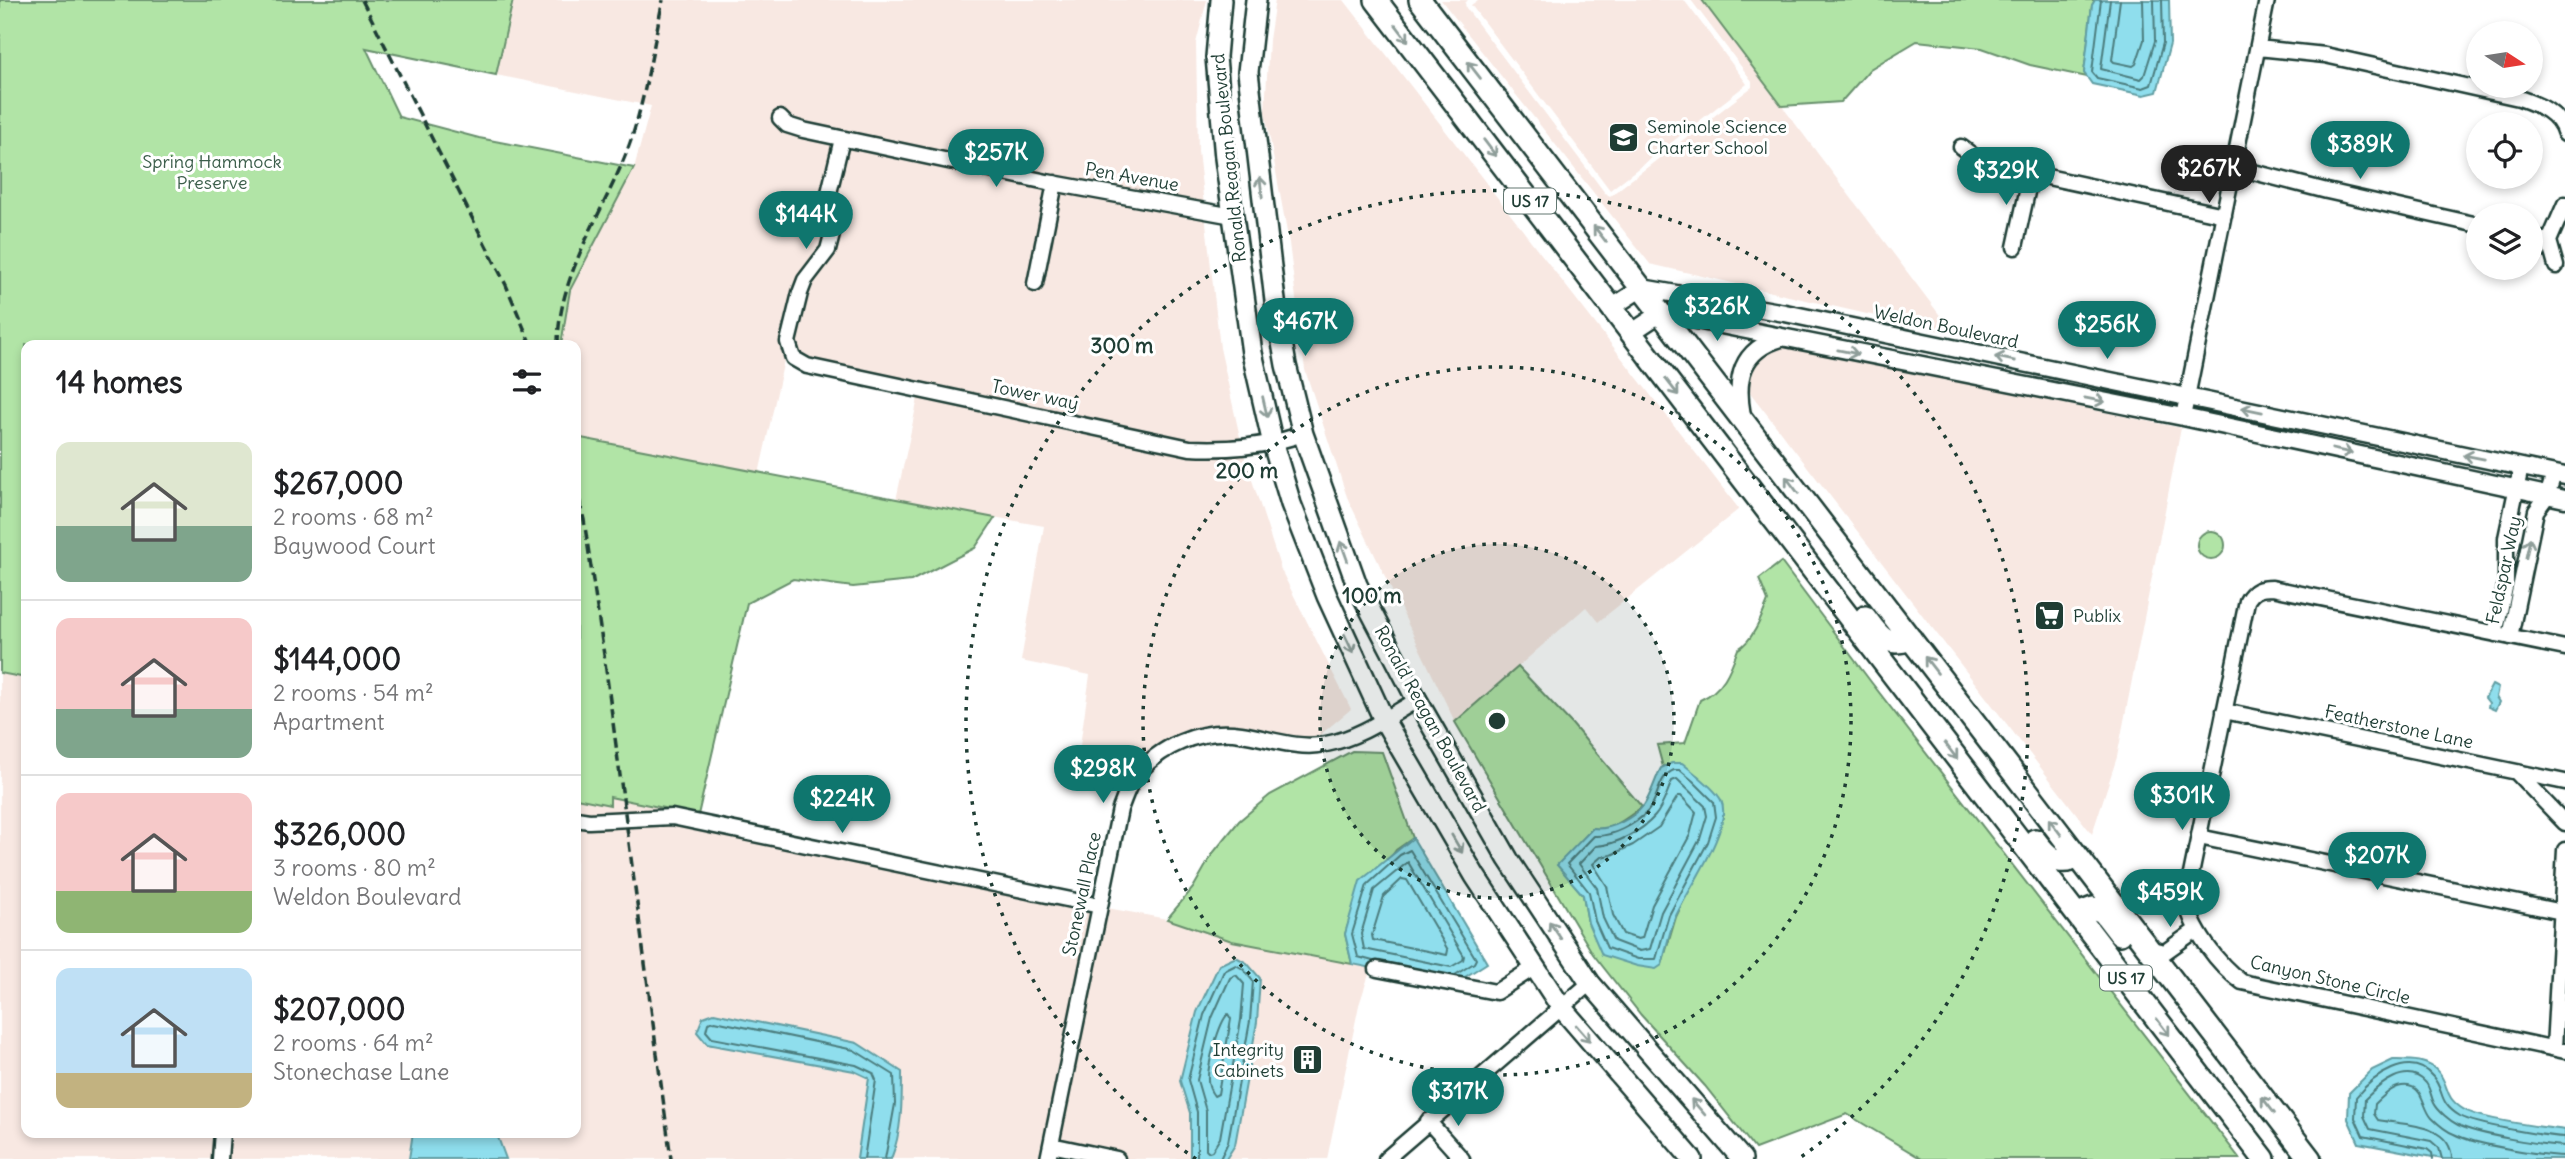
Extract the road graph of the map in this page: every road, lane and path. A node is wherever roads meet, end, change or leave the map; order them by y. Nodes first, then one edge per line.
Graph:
1 (1221, 0) edge
2 (1256, 0) edge
3 (1377, 0) edge
4 (1420, 0) edge
5 (2267, 0) edge
6 (2258, 48) junction
7 (780, 118) dead end
8 (2565, 134) edge
9 (842, 139) junction
10 (1961, 147) dead end
11 (2234, 166) junction
12 (2031, 174) junction
13 (1055, 183) junction
14 (2565, 204) edge
15 (2224, 215) junction
16 (1233, 216) junction
17 (2466, 222) edge
18 (2543, 240) edge
19 (2549, 241) junction
20 (2015, 247) dead end
21 (2556, 266) dead end
22 (1035, 284) dead end
23 (1642, 288) junction
24 (1611, 308) junction
25 (1276, 309) junction
26 (1661, 313) junction
27 (1631, 333) junction
28 (1892, 335) junction
29 (1781, 338) junction
30 (1888, 359) junction
31 (2187, 397) junction
32 (2183, 417) junction
33 (1742, 420) junction
34 (1303, 434) junction
35 (1273, 444) junction
36 (2521, 467) junction
37 (2560, 475) edge
38 (2517, 489) junction
39 (2547, 496) junction
40 (2565, 499) edge
41 (1790, 541) junction
42 (2513, 584) junction
43 (2495, 634) junction
44 (2510, 637) junction
45 (1910, 639) junction
46 (2565, 648) edge
47 (1417, 700) junction
48 (2224, 711) junction
49 (1384, 720) junction
50 (2515, 771) junction
51 (2565, 782) edge
52 (1987, 798) junction
53 (581, 820) edge
54 (2565, 823) edge
55 (2199, 837) junction
56 (2565, 850) edge
57 (2078, 857) junction
58 (1100, 906) junction
59 (2561, 912) junction
60 (2077, 915) junction
61 (2196, 930) junction
62 (2149, 950) junction
63 (1535, 967) junction
64 (1377, 970) dead end
65 (2173, 980) junction
66 (1590, 983) junction
67 (1561, 1007) junction
68 (2559, 1049) edge
69 (1428, 1121) junction
70 (222, 1138) edge
71 (1049, 1152) edge
72 (220, 1159) edge
73 (1117, 1159) edge
74 (1385, 1159) edge
75 (1462, 1159) edge
76 (1692, 1159) edge
77 (1742, 1159) edge
78 (2264, 1159) edge
79 (2310, 1159) edge

1 - 16 main road, Ronald Reagan Boulevard
25 -> 2 main road, Ronald Reagan Boulevard
3 -> 24 main road, US 17
23 -> 4 main road, US 17
5 - 6 street
6 - 8 street
6 - 11 street
7 - 9 street, Pen Avenue
9 - 13 street, Pen Avenue
9 - 35 street, Tower way
10 - 12 street
11 - 15 street
11 - 17 street
12 - 15 street
12 - 20 street
13 - 16 street, Pen Avenue
13 - 22 street
14 - 19 street
15 - 31 street
16 - 25 main road
16 -> 35 main road, Ronald Reagan Boulevard
18 - 19 street
19 - 21 street
23 - 24 street
23 - 26 main road, US 17
23 - 28 street, Weldon Boulevard
24 - 27 main road, US 17
25 - 34 main road, Ronald Reagan Boulevard
26 - 27 street
26 - 29 street
26 - 33 main road, US 17
27 -> 41 main road, US 17
28 - 30 street
31 -> 28 street, Weldon Boulevard
29 -> 30 street
29 - 33 street
30 -> 32 street
31 - 32 street
36 -> 31 street, Weldon Boulevard
32 -> 38 street
45 -> 33 main road, US 17
34 - 35 street, Tower way
47 -> 34 main road, Ronald Reagan Boulevard
35 -> 49 main road, Ronald Reagan Boulevard
36 - 37 street, Weldon Boulevard
36 - 38 street, Feldspar Way
37 - 39 street, Feldspar Way
38 - 39 street
38 - 42 street, Feldspar Way
39 - 40 street
42 -> 39 street, Feldspar Way
41 - 45 main road
41 -> 52 main road, US 17
42 - 43 street, Feldspar Way
42 - 44 street, Feldspar Way
43 - 44 street, Canyon Stone Circle
43 - 48 street, Canyon Stone Circle
44 - 46 street, Canyon Stone Circle
57 -> 45 main road, US 17
47 - 49 street, Stonewall Place
66 -> 47 main road, Ronald Reagan Boulevard
48 - 50 street, Featherstone Lane
48 - 55 street, Canyon Stone Circle
49 - 58 street, Stonewall Place
49 -> 63 main road, Ronald Reagan Boulevard
50 - 51 street, Featherstone Lane
50 - 54 street
52 - 57 main road
52 - 60 main road, US 17
53 - 58 street
55 - 59 street
55 - 61 street, Canyon Stone Circle
56 - 59 street, Canyon Stone Circle
57 - 62 main road, US 17
58 - 71 street, Stonewall Place
59 - 68 street, Canyon Stone Circle
60 - 65 main road
60 -> 78 main road, US 17
61 - 62 street
61 - 68 street, Canyon Stone Circle
62 - 65 main road, US 17
63 - 64 street
63 - 67 main road, Ronald Reagan Boulevard
79 -> 65 main road, US 17
66 - 67 street
77 -> 66 main road, Ronald Reagan Boulevard
67 - 69 street
67 -> 76 main road, Ronald Reagan Boulevard
69 - 74 street
69 - 75 street
70 - 72 street
71 - 73 street

